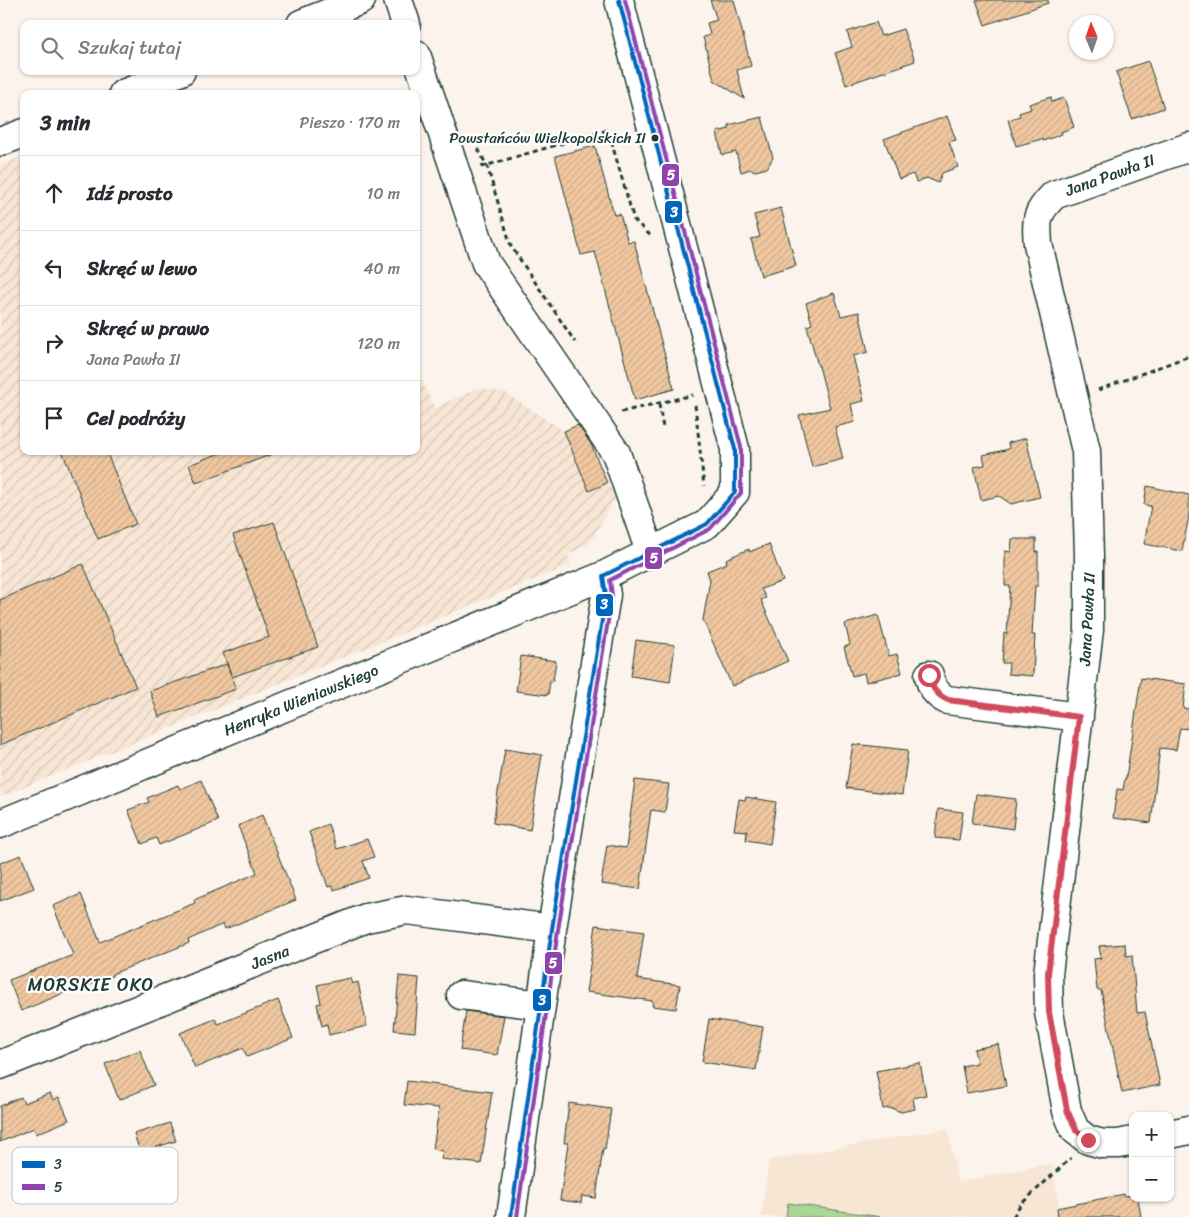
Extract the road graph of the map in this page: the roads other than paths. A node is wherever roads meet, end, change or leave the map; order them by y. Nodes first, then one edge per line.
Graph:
1 (361, 0) edge
2 (398, 0) edge
3 (619, 0) edge
4 (311, 20) edge
5 (405, 20) edge
6 (420, 66) edge
7 (170, 75) edge
8 (133, 90) edge
9 (20, 134) edge
10 (0, 142) edge
11 (1189, 147) edge
12 (650, 552) junction
13 (603, 576) junction
14 (929, 675) dead end
15 (1079, 717) junction
16 (0, 824) edge
17 (552, 929) junction
18 (461, 995) dead end
19 (541, 1005) junction
20 (0, 1065) edge
21 (1189, 1130) edge
22 (1174, 1133) edge
23 (1129, 1142) edge
24 (511, 1217) edge

1 - 4 street
2 - 5 street
3 - 12 street, Henryka Wieniawskiego
6 - 12 street
7 - 8 street
9 - 10 street
11 - 15 street, Jana Pawła II
12 - 13 street, Henryka Wieniawskiego
13 - 16 street, Henryka Wieniawskiego
13 - 17 street
14 - 15 street
15 - 23 street, Jana Pawła II
17 - 19 street
17 - 20 street, Jasna
18 - 19 street
19 - 24 street
21 - 22 street

